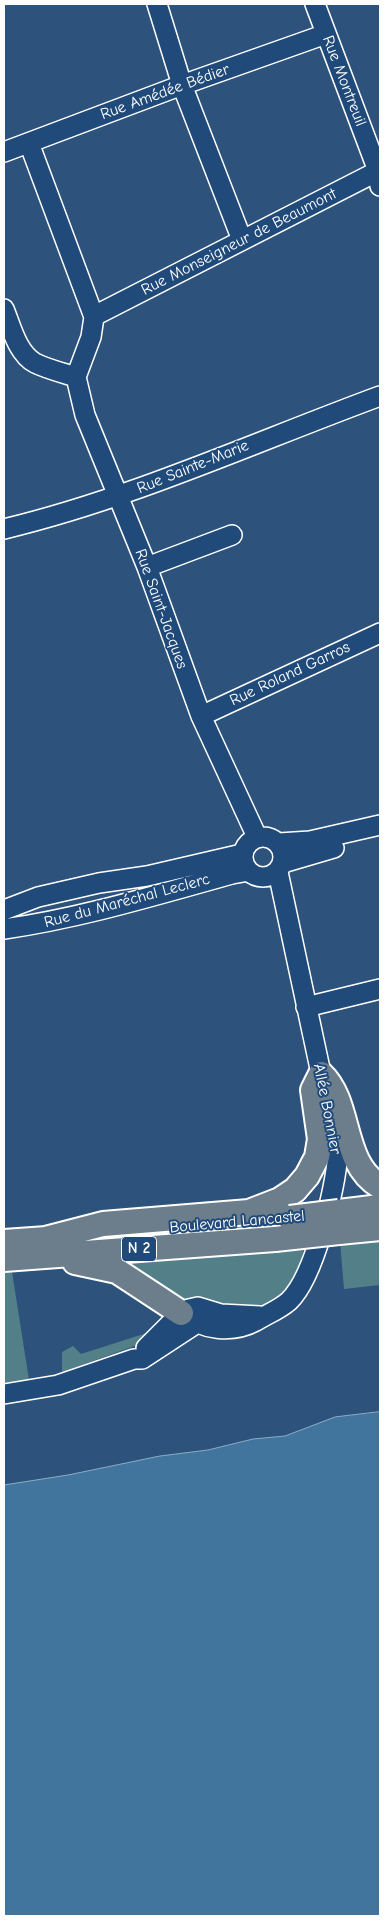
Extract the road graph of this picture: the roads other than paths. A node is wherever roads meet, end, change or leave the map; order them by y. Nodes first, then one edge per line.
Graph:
1 (157, 4) edge
2 (315, 4) edge
3 (326, 34) junction
4 (182, 85) junction
5 (29, 142) junction
6 (4, 152) edge
7 (380, 175) edge
8 (242, 240) junction
9 (4, 309) edge
10 (96, 316) junction
11 (76, 377) junction
12 (380, 396) edge
13 (118, 497) junction
14 (4, 529) edge
15 (232, 535) dead end
16 (147, 566) junction
17 (380, 633) edge
18 (200, 716) junction
19 (380, 825) edge
20 (257, 837) junction
21 (380, 838) edge
22 (279, 843) junction
23 (250, 867) junction
24 (280, 868) junction
25 (4, 910) edge
26 (4, 929) edge
27 (291, 939) junction
28 (380, 989) edge
29 (306, 1007) junction
30 (321, 1074) junction
31 (380, 1186) edge
32 (380, 1207) edge
33 (339, 1222) junction
34 (380, 1228) edge
35 (4, 1242) edge
36 (48, 1247) junction
37 (4, 1260) edge
38 (152, 1295) junction
39 (189, 1318) junction
40 (158, 1337) junction
41 (134, 1359) junction
42 (4, 1394) edge

1 - 4 street
2 - 3 street, Rue Montreuil
3 - 4 street, Rue Amédée Bédier
3 - 7 street, Rue Montreuil
4 - 5 street, Rue Amédée Bédier
4 - 8 street
5 - 6 street, Rue Amédée Bédier
5 - 10 street
7 - 8 street, Rue Monseigneur de Beaumont
8 - 10 street, Rue Monseigneur de Beaumont
9 - 11 street
10 - 11 street
11 - 13 street, Rue Saint-Jacques
12 - 13 street, Rue Sainte-Marie
13 - 14 street, Rue Sainte-Marie
13 - 16 street, Rue Saint-Jacques
15 - 16 street
16 - 18 street, Rue Saint-Jacques
17 - 18 street, Rue Roland Garros
18 - 20 street, Rue Saint-Jacques
19 - 22 street
20 - 22 street
20 - 23 street
21 - 24 street, Rue du Maréchal Leclerc
22 - 24 street
23 - 24 street, Rue du Maréchal Leclerc
23 - 25 street, Rue du Maréchal Leclerc
23 - 26 street, Rue du Maréchal Leclerc
23 - 27 street, Allée Bonnier
24 - 27 street, Allée Bonnier
27 - 29 street, Allée Bonnier
28 - 29 street
29 - 30 street, Allée Bonnier
30 - 31 main road
30 - 36 main road
30 - 39 street, Allée Bonnier
32 - 33 main road, Boulevard Lancastel / N 2
33 - 34 main road, N 2
33 - 36 main road, Boulevard Lancastel / N 2, bridge
33 - 36 main road, N 2, bridge
35 - 36 main road, Boulevard Lancastel / N 2
36 - 37 main road, N 2
36 - 38 main road
38 - 39 main road
38 - 40 street
39 - 40 street
39 - 41 street
40 - 41 street
41 - 42 street

